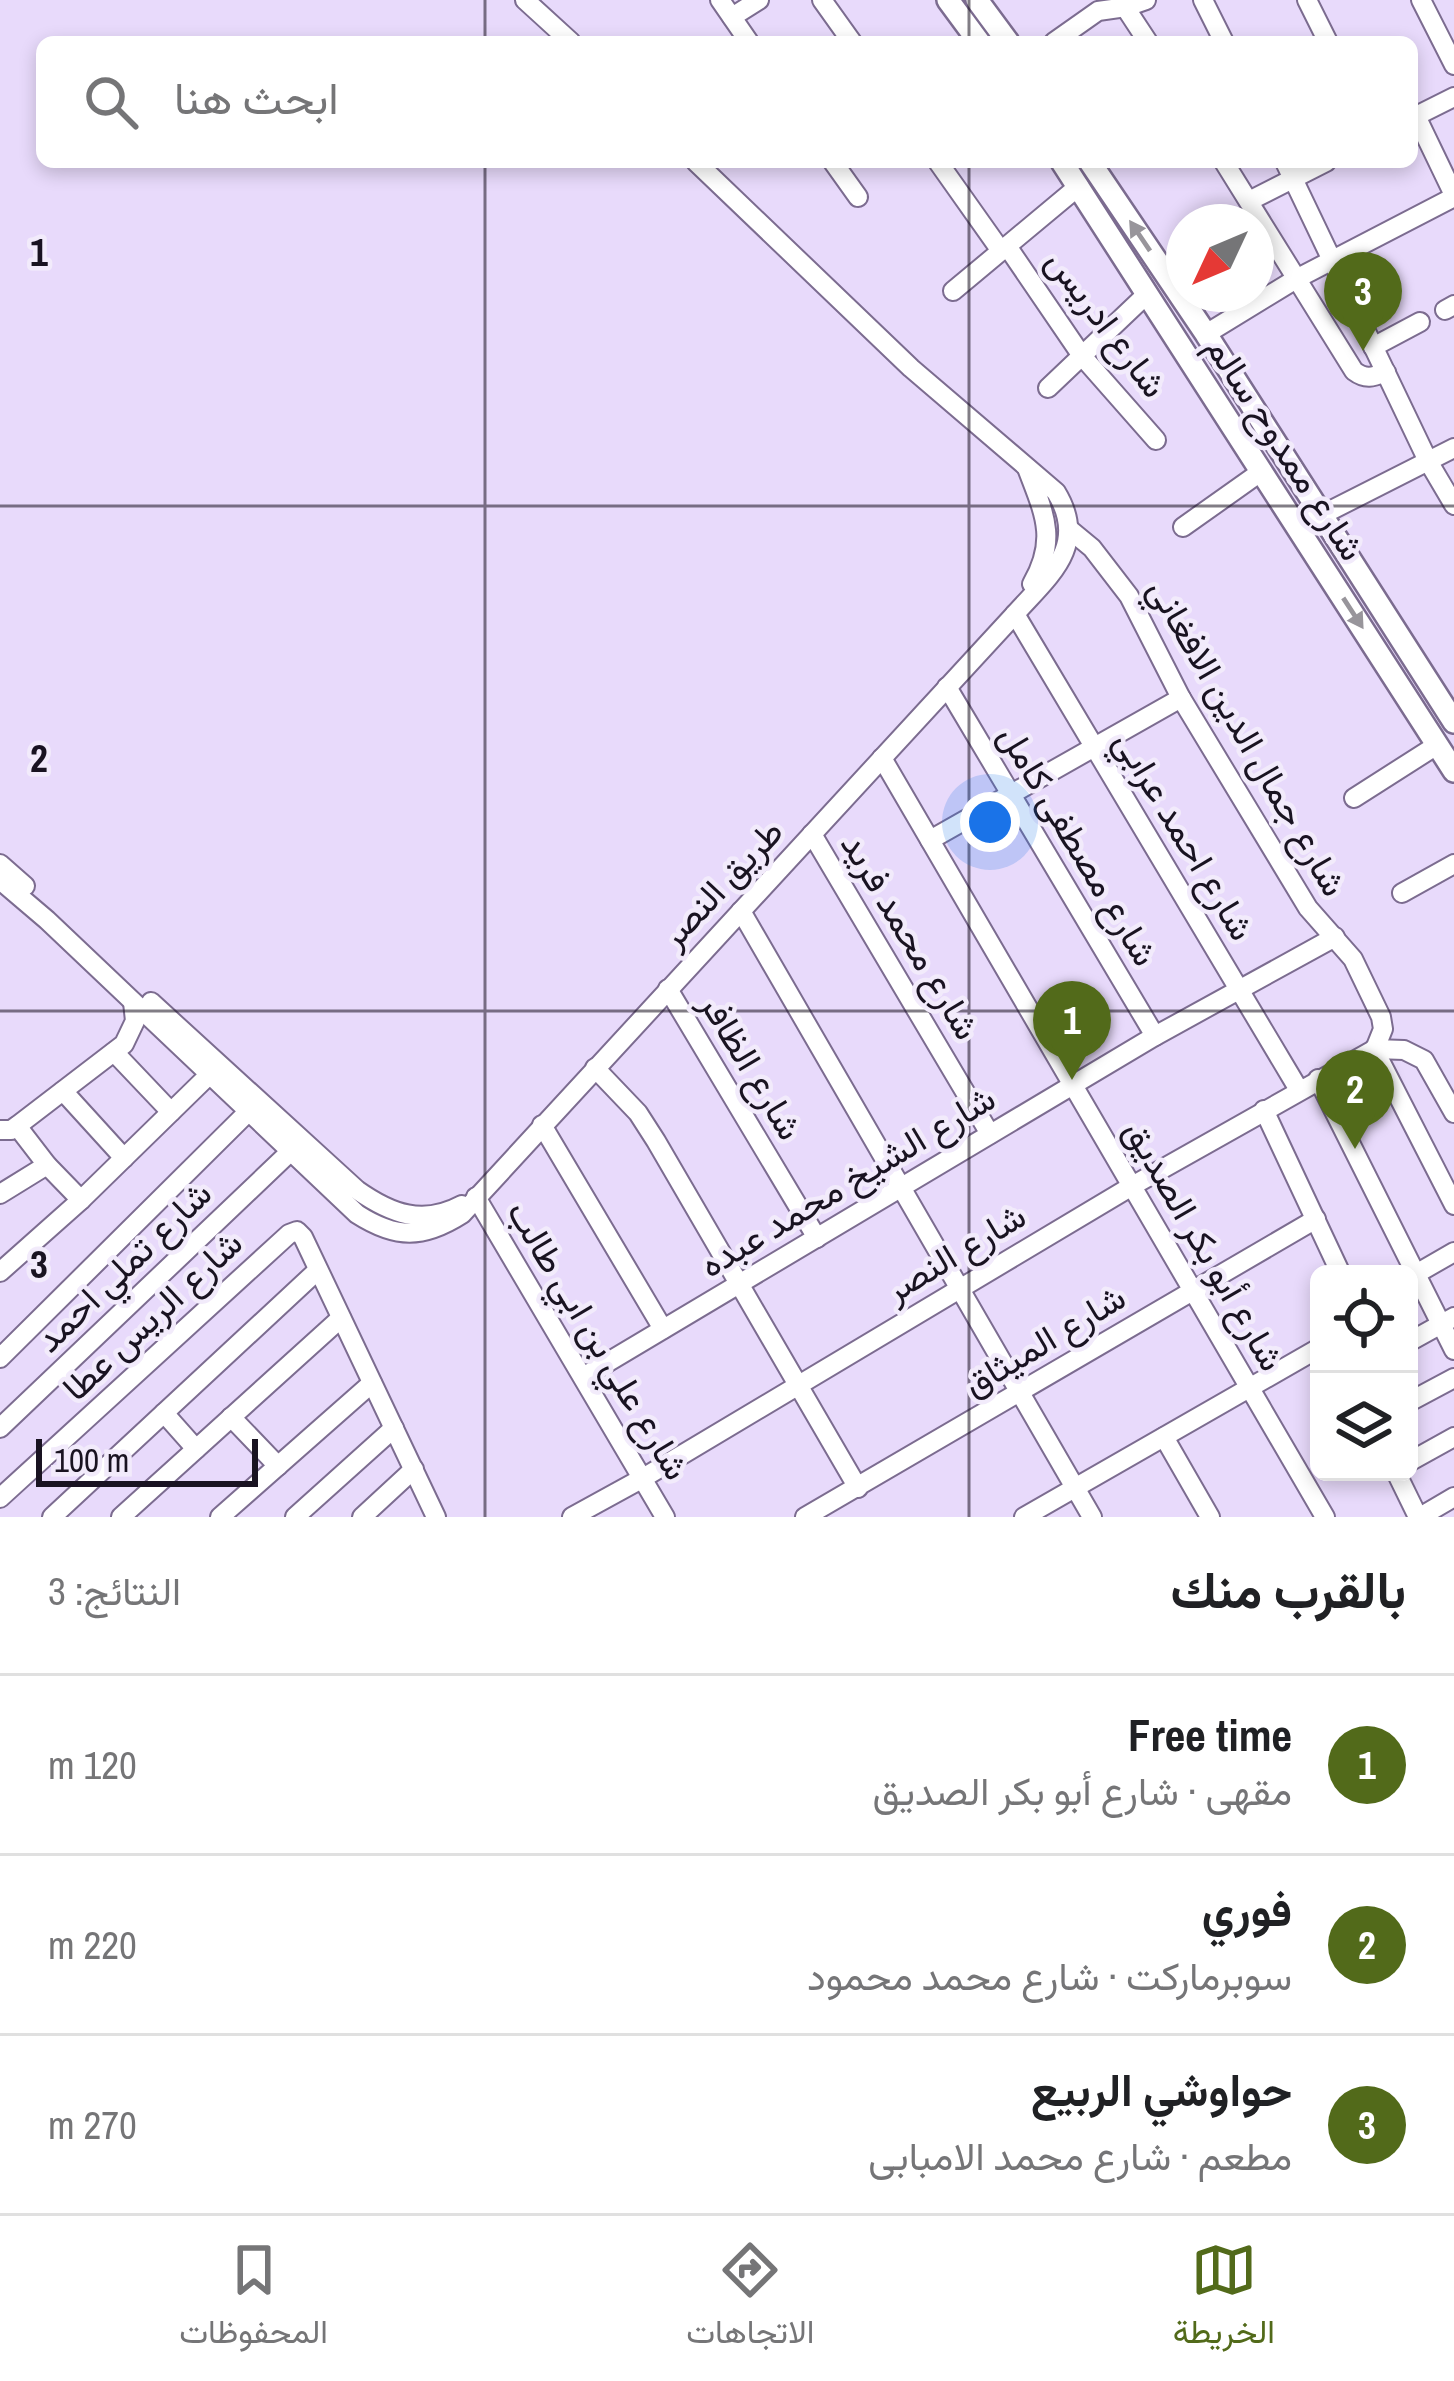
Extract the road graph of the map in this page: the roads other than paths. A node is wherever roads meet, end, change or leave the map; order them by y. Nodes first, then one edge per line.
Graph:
1 (525, 0) edge
2 (720, 0) edge
3 (759, 0) edge
4 (822, 0) edge
5 (948, 0) edge
6 (1203, 0) edge
7 (1307, 0) edge
8 (1421, 0) edge
9 (979, 1) edge
10 (1131, 2) edge
11 (732, 17) junction
12 (564, 36) edge
13 (745, 36) edge
14 (848, 36) edge
15 (972, 36) edge
16 (1004, 36) edge
17 (1063, 36) edge
18 (1145, 36) edge
19 (1221, 36) edge
20 (1325, 36) edge
21 (1454, 65) edge
22 (1454, 97) edge
23 (1418, 115) edge
24 (1418, 125) edge
25 (702, 168) edge
26 (837, 168) edge
27 (943, 168) edge
28 (1066, 168) edge
29 (1094, 168) edge
30 (1228, 168) edge
31 (1289, 170) edge
32 (1079, 186) junction
33 (858, 196) dead end
34 (1454, 196) edge
35 (1249, 201) junction
36 (1004, 248) junction
37 (1333, 260) junction
38 (1296, 280) junction
39 (952, 291) dead end
40 (1147, 293) junction
41 (1420, 322) dead end
42 (1206, 334) junction
43 (1373, 347) junction
44 (1082, 356) junction
45 (1386, 372) junction
46 (1048, 388) dead end
47 (1156, 440) dead end
48 (1454, 448) edge
49 (1428, 461) junction
50 (1025, 463) junction
51 (1262, 471) junction
52 (1454, 506) edge
53 (1323, 514) junction
54 (1183, 527) dead end
55 (1298, 527) junction
56 (1069, 529) junction
57 (1015, 614) junction
58 (947, 687) junction
59 (1181, 698) junction
60 (1450, 715) edge
61 (1422, 721) junction
62 (1437, 745) junction
63 (1094, 747) junction
64 (882, 758) junction
65 (1454, 771) edge
66 (1011, 794) junction
67 (1354, 798) dead end
68 (812, 834) junction
69 (930, 840) junction
70 (0, 864) edge
71 (1454, 864) edge
72 (0, 880) edge
73 (1402, 893) dead end
74 (741, 910) junction
75 (1335, 937) junction
76 (668, 989) junction
77 (1239, 989) junction
78 (133, 1002) junction
79 (1155, 1036) junction
80 (1375, 1049) junction
81 (114, 1052) junction
82 (595, 1068) junction
83 (210, 1074) junction
84 (1318, 1079) junction
85 (1073, 1085) junction
86 (1299, 1090) junction
87 (63, 1091) junction
88 (1264, 1110) junction
89 (250, 1111) junction
90 (171, 1112) junction
91 (1454, 1113) edge
92 (542, 1125) junction
93 (9, 1128) edge
94 (990, 1134) junction
95 (291, 1151) junction
96 (124, 1158) junction
97 (47, 1165) junction
98 (1132, 1186) junction
99 (902, 1187) junction
100 (0, 1193) edge
101 (476, 1197) junction
102 (81, 1200) junction
103 (1454, 1205) edge
104 (1316, 1219) junction
105 (817, 1238) junction
106 (1454, 1252) edge
107 (1337, 1265) edge
108 (1407, 1265) edge
109 (318, 1270) junction
110 (0, 1272) edge
111 (1418, 1273) edge
112 (739, 1284) junction
113 (1418, 1284) edge
114 (959, 1287) junction
115 (1193, 1291) junction
116 (341, 1318) junction
117 (1447, 1320) edge
118 (663, 1329) junction
119 (1418, 1337) edge
120 (1454, 1350) edge
121 (1310, 1353) edge
122 (0, 1358) edge
123 (583, 1377) junction
124 (1454, 1378) edge
125 (372, 1383) junction
126 (798, 1385) junction
127 (1250, 1389) junction
128 (1021, 1393) junction
129 (1418, 1397) edge
130 (164, 1413) junction
131 (231, 1417) junction
132 (0, 1428) edge
133 (394, 1428) junction
134 (1164, 1437) junction
135 (1454, 1437) edge
136 (196, 1449) junction
137 (1418, 1457) edge
138 (278, 1466) junction
139 (414, 1469) junction
140 (1310, 1472) edge
141 (643, 1478) junction
142 (1314, 1481) edge
143 (1401, 1481) edge
144 (858, 1488) junction
145 (1076, 1488) junction
146 (1454, 1497) edge
147 (0, 1498) edge
148 (432, 1515) edge
149 (52, 1517) edge
150 (121, 1517) edge
151 (220, 1517) edge
152 (295, 1517) edge
153 (362, 1517) edge
154 (572, 1517) edge
155 (665, 1517) edge
156 (805, 1517) edge
157 (1024, 1517) edge
158 (1092, 1517) edge
159 (1210, 1517) edge
160 (1325, 1517) edge
161 (1419, 1517) edge

1 - 12 street
2 - 11 street
3 - 11 street
4 - 14 street
5 - 15 main road
6 - 19 street
7 - 20 street
8 - 21 street
9 - 16 main road
10 - 17 street
10 - 18 street
11 - 13 street
22 - 23 street
24 - 34 street
25 - 50 street, شارع جمال الدين الافغاني
26 - 33 street
27 - 36 street, شارع ادريس
28 - 32 main road, شارع ممدوح سالم
42 -> 29 main road, شارع ممدوح سالم
30 - 35 street
31 - 35 street
31 - 37 street
32 - 36 street
32 - 40 main road, شارع ممدوح سالم
34 - 37 street
35 - 38 street
36 - 39 street
36 - 44 street, شارع ادريس
37 - 38 street
37 - 43 street
38 - 42 street
38 - 45 street
40 - 44 street
40 - 51 main road, شارع ممدوح سالم
41 - 43 street
42 - 53 main road, شارع ممدوح سالم
43 - 45 street
44 - 46 street
44 - 47 street, شارع ادريس
45 - 49 street
48 - 49 street
49 - 52 street
49 - 53 street
50 - 56 street, شارع جمال الدين الافغاني
50 - 57 street
51 - 54 street
51 - 55 main road, شارع ممدوح سالم
53 - 55 street
53 - 60 main road, شارع ممدوح سالم
55 -> 61 main road, شارع ممدوح سالم
56 - 57 street
56 - 59 street, شارع جمال الدين الافغاني
57 - 58 street, طريق النصر
57 - 63 street, شارع احمد عرابي
58 - 64 street, طريق النصر
58 - 66 street, شارع مصطفى كامل
59 - 63 street
59 - 75 street, شارع جمال الدين الافغاني
60 - 61 main road
61 - 62 main road, شارع ممدوح سالم
62 - 65 main road, شارع ممدوح سالم
62 - 67 street
63 - 66 street
63 - 77 street, شارع احمد عرابي
64 - 68 street, طريق النصر
64 - 69 street, شارع أبو بكر الصديق
66 - 69 street
66 - 79 street, شارع مصطفى كامل
68 - 74 street, طريق النصر
68 - 94 street, شارع محمد فريد
69 - 85 street, شارع أبو بكر الصديق
70 - 101 street, طريق النصر
71 - 73 street
72 - 78 street, طريق النصر
74 - 76 street, طريق النصر
74 - 99 street
75 - 77 street, شارع الشيخ محمد عبده
75 - 80 street, شارع جمال الدين الافغاني
76 - 82 street, طريق النصر
76 - 105 street, شارع الظافر
77 - 79 street, شارع الشيخ محمد عبده
77 - 86 street, شارع احمد عرابي
78 - 81 street
78 - 83 street, طريق النصر
79 - 85 street, شارع الشيخ محمد عبده
80 - 84 street, شارع النصر
80 - 91 street
80 - 103 street
81 - 87 street
81 - 90 street
82 - 92 street, طريق النصر
82 - 112 street
83 - 89 street, طريق النصر
83 - 90 street
84 - 86 street, شارع النصر
84 - 108 street
85 - 94 street, شارع الشيخ محمد عبده
85 - 98 street, شارع أبو بكر الصديق
86 - 88 street, شارع النصر
87 - 93 street
87 - 96 street
88 - 98 street, شارع النصر
88 - 104 street
89 - 95 street, طريق النصر
89 - 122 street
90 - 96 street
92 - 101 street, طريق النصر
92 - 118 street
93 - 97 street
94 - 99 street, شارع الشيخ محمد عبده
95 - 101 street, طريق النصر
95 - 132 street, شارع تملي احمد
96 - 102 street
97 - 100 street
97 - 102 street
98 - 114 street, شارع النصر
98 - 115 street, شارع أبو بكر الصديق
99 - 105 street, شارع الشيخ محمد عبده
99 - 114 street
101 - 123 street, شارع علي بن ابي طالب
102 - 110 street
104 - 107 street
104 - 115 street, شارع الميثاق
105 - 112 street, شارع الشيخ محمد عبده
106 - 111 street
109 - 116 street
109 - 130 street
109 - 147 street, شارع الريس عطا
112 - 118 street, شارع الشيخ محمد عبده
112 - 126 street
113 - 117 street
114 - 126 street, شارع النصر
114 - 128 street
115 - 127 street, شارع أبو بكر الصديق
115 - 128 street, شارع الميثاق
116 - 125 street
116 - 131 street
117 - 119 street
117 - 120 street
118 - 123 street, شارع الشيخ محمد عبده
121 - 127 street
123 - 141 street, شارع علي بن ابي طالب
124 - 129 street
125 - 133 street
125 - 138 street
126 - 141 street, شارع النصر
126 - 144 street
127 - 134 street
127 - 140 street, شارع أبو بكر الصديق
128 - 144 street, شارع الميثاق
128 - 145 street
130 - 136 street
130 - 149 street
131 - 136 street
131 - 138 street
133 - 139 street
133 - 152 street
134 - 145 street
134 - 159 street
135 - 137 street
136 - 150 street
138 - 151 street
139 - 148 street
139 - 153 street
141 - 154 street, شارع النصر
141 - 155 street, شارع علي بن ابي طالب
142 - 160 street, شارع أبو بكر الصديق
143 - 161 street
144 - 156 street, شارع الميثاق
145 - 157 street
145 - 158 street
146 - 161 street

